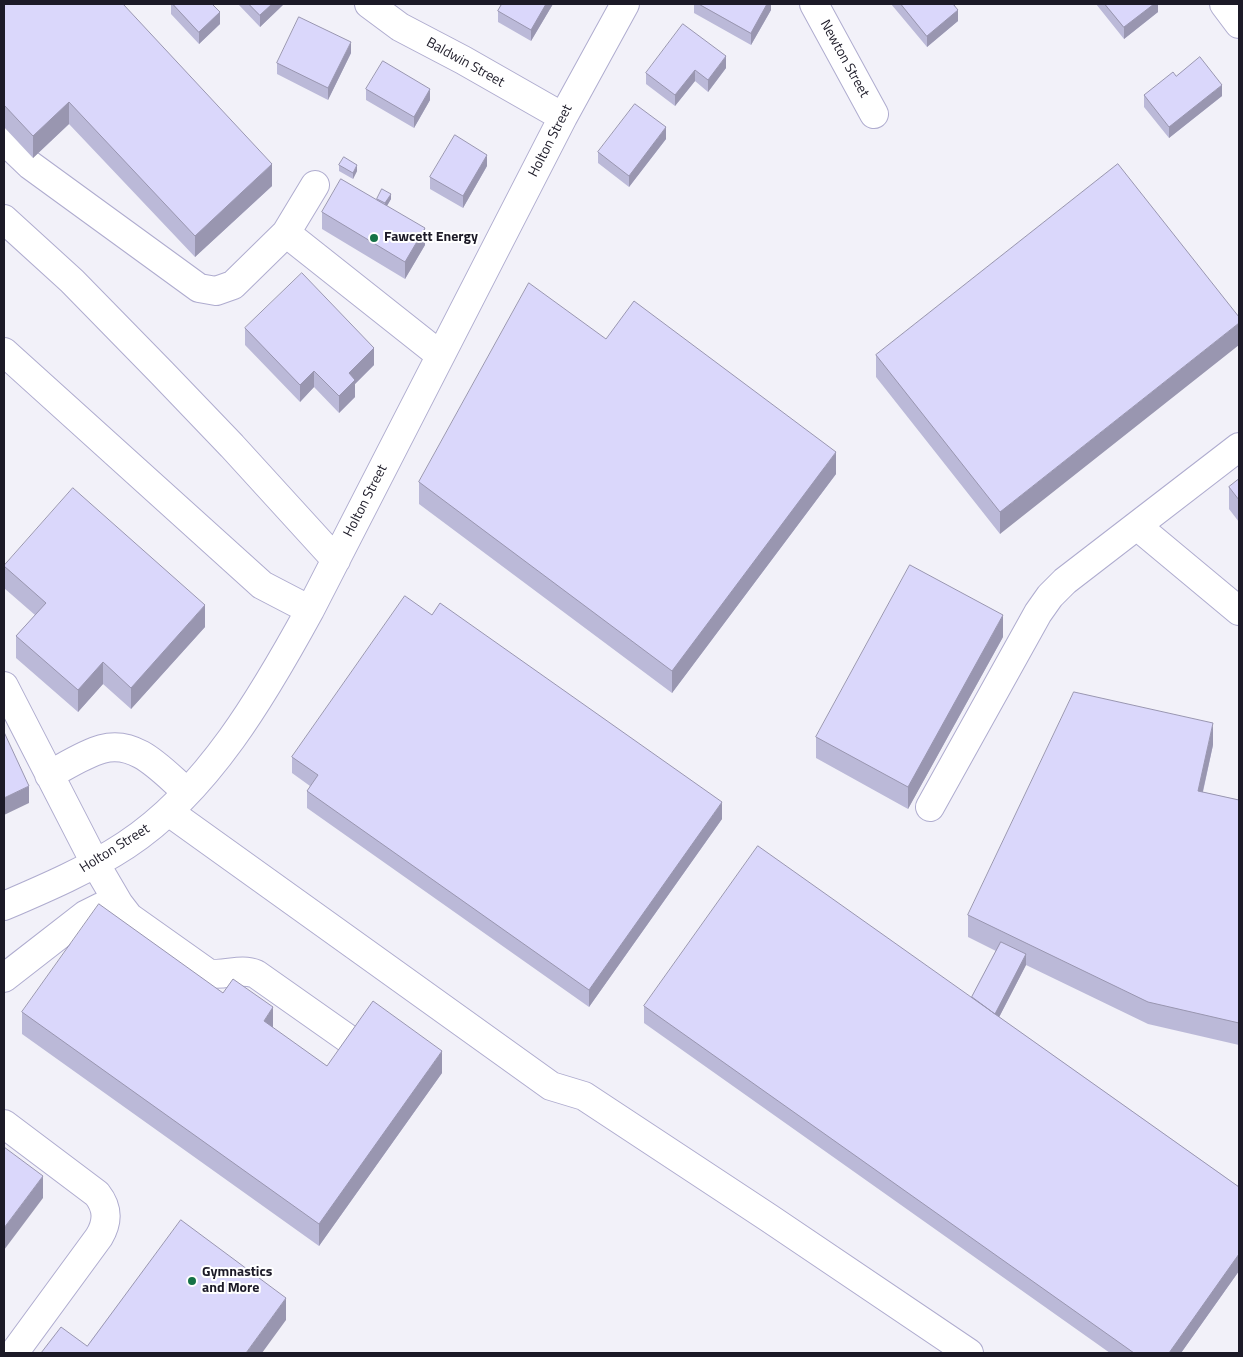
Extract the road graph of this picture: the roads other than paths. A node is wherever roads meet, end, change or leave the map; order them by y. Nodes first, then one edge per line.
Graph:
1 (369, 4) edge
2 (625, 4) edge
3 (814, 4) edge
4 (1224, 4) edge
5 (1239, 24) edge
6 (874, 114) dead end
7 (563, 117) junction
8 (4, 140) edge
9 (315, 185) dead end
10 (4, 219) edge
11 (286, 233) junction
12 (4, 352) edge
13 (440, 355) junction
14 (1239, 446) edge
15 (1137, 526) junction
16 (336, 560) junction
17 (310, 610) junction
18 (1239, 612) edge
19 (4, 686) edge
20 (49, 775) junction
21 (187, 792) junction
22 (930, 808) dead end
23 (169, 812) junction
24 (95, 863) junction
25 (119, 904) junction
26 (4, 906) edge
27 (4, 978) edge
28 (354, 1043) edge
29 (4, 1124) edge
30 (14, 1353) edge
31 (969, 1353) edge

1 - 7 street, Baldwin Street
2 - 7 street, Holton Street
3 - 6 street, Newton Street
4 - 5 street
7 - 13 street, Holton Street
8 - 11 street
9 - 11 street
10 - 16 street
11 - 13 street
12 - 17 street
13 - 16 street, Holton Street
14 - 15 street
15 - 18 street
15 - 22 street
16 - 17 street, Holton Street
17 - 21 street, Holton Street
19 - 20 street
20 - 21 street
20 - 24 street
21 - 23 street, Holton Street
23 - 24 street, Holton Street
23 - 31 street
24 - 25 street
24 - 26 street, Holton Street
25 - 27 street
25 - 28 street
29 - 30 street

